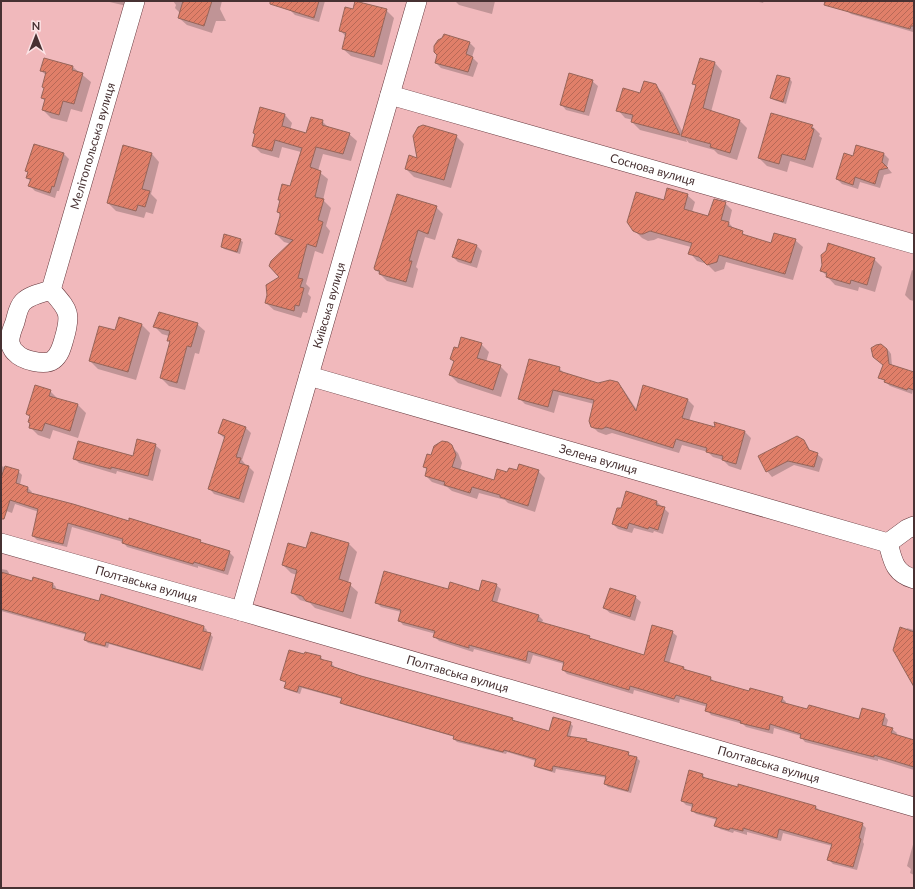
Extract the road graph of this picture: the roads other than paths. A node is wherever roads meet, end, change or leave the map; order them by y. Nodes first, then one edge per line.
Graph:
1 (134, 1) edge
2 (418, 1) edge
3 (390, 95) junction
4 (914, 244) edge
5 (51, 290) dead end
6 (309, 376) junction
7 (914, 526) edge
8 (1, 543) edge
9 (888, 543) junction
10 (914, 579) edge
11 (241, 611) junction
12 (914, 807) edge

1 - 5 street, Мелітопольська вулиця
2 - 3 street, Київська вулиця
3 - 4 street, Соснова вулиця
3 - 6 street, Київська вулиця
6 - 9 street, Зелена вулиця
6 - 11 street, Київська вулиця
7 - 9 street
8 - 11 street, Полтавська вулиця
9 - 10 street
11 - 12 street, Полтавська вулиця

